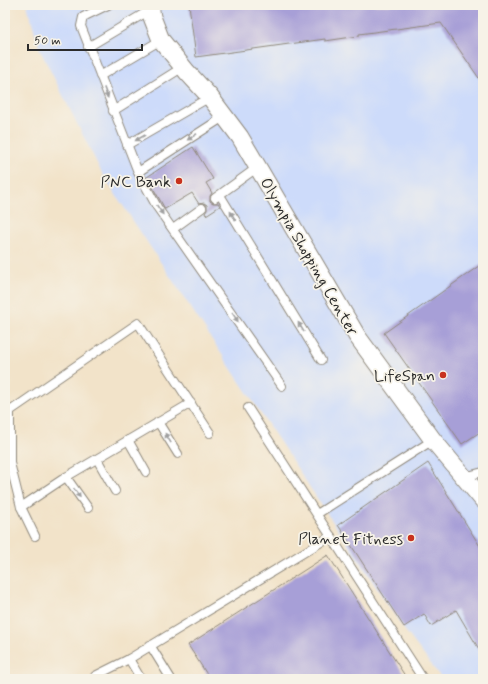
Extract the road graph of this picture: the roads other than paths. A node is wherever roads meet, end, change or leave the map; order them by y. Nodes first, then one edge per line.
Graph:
1 (108, 5) edge
2 (150, 8) edge
3 (161, 40) junction
4 (88, 47) junction
5 (183, 67) junction
6 (100, 76) junction
7 (210, 97) junction
8 (114, 112) junction
9 (225, 116) junction
10 (127, 145) junction
11 (258, 167) junction
12 (138, 172) junction
13 (202, 208) dead end
14 (173, 230) junction
15 (321, 360) dead end
16 (282, 386) dead end
17 (191, 403) junction
18 (248, 408) dead end
19 (158, 422) junction
20 (210, 433) dead end
21 (128, 440) junction
22 (432, 440) junction
23 (178, 454) dead end
24 (97, 459) junction
25 (146, 472) dead end
26 (483, 472) edge
27 (66, 477) junction
28 (464, 477) junction
29 (115, 491) dead end
30 (483, 500) edge
31 (21, 507) junction
32 (88, 508) dead end
33 (317, 514) junction
34 (35, 536) dead end
35 (331, 536) junction
36 (150, 645) junction
37 (129, 659) junction
38 (95, 676) dead end
39 (141, 679) edge
40 (171, 679) edge
41 (423, 679) edge

1 - 4 lane
2 - 3 street, Olympia Shopping Center
2 - 4 lane
3 - 5 street, Olympia Shopping Center
3 - 6 lane
4 - 6 lane
5 - 7 street, Olympia Shopping Center
5 - 8 lane
6 -> 8 lane
7 - 9 street, Olympia Shopping Center
7 -> 10 lane
8 - 10 lane
9 - 11 street, Olympia Shopping Center
9 -> 12 lane
10 - 12 lane
15 -> 11 lane
11 - 22 street, Olympia Shopping Center
12 -> 14 lane
13 - 14 lane
14 -> 16 lane
17 - 19 lane
17 - 20 lane
17 - 31 lane
18 - 33 lane
19 - 21 lane
23 -> 19 lane
21 - 24 lane
21 - 25 lane
22 - 28 street, Olympia Shopping Center
22 - 33 lane
24 - 27 lane
24 - 29 lane
26 - 28 lane
27 - 31 lane
27 -> 32 lane
28 - 30 street, Olympia Shopping Center
31 - 34 lane
33 - 35 lane
35 - 36 lane
35 - 41 lane
36 - 37 lane
36 - 40 lane
37 - 38 lane
37 - 39 lane

